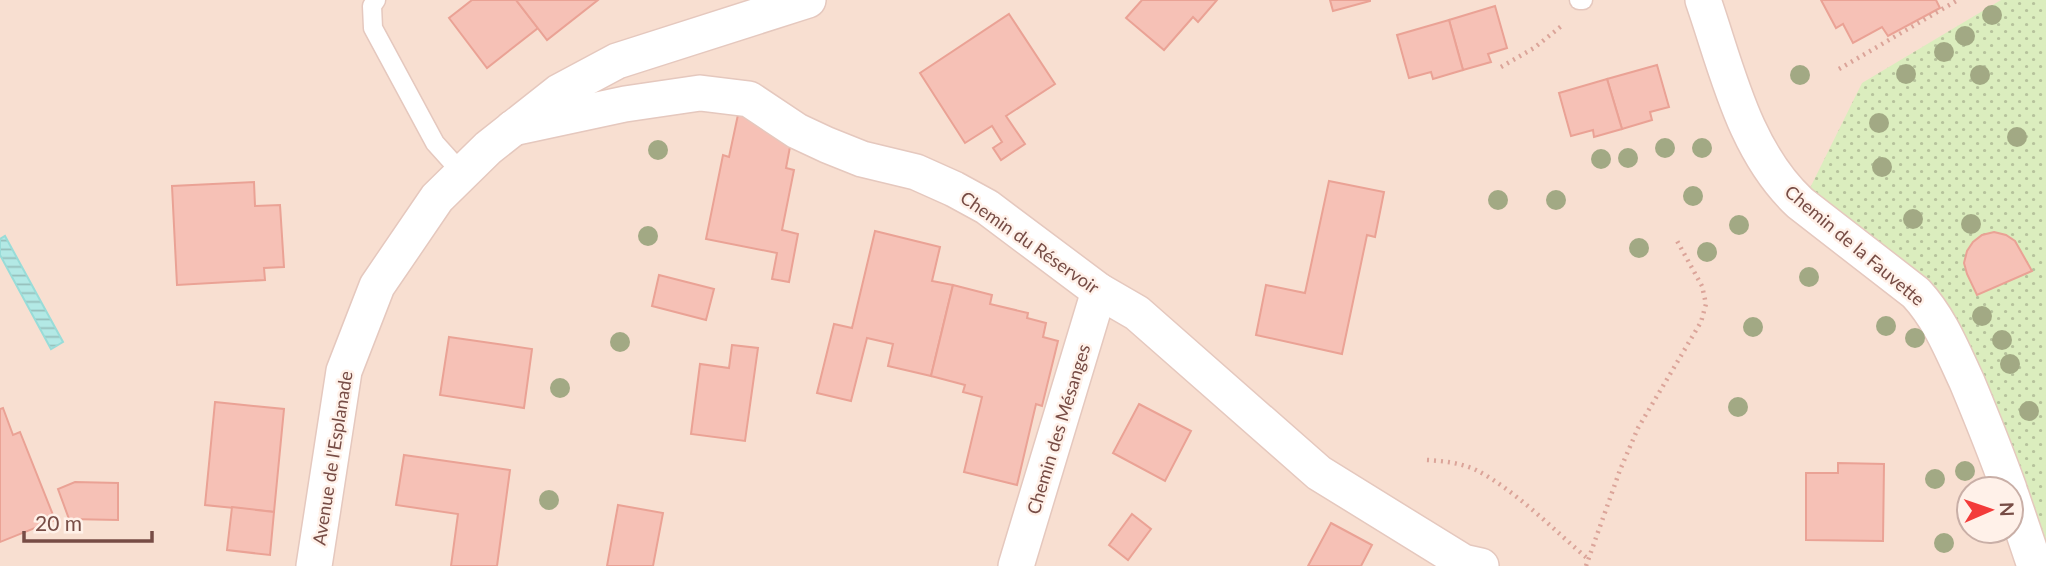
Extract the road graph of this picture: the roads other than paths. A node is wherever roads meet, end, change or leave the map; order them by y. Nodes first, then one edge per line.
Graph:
1 (376, 0) edge
2 (808, 0) edge
3 (1703, 0) edge
4 (513, 128) junction
5 (462, 173) junction
6 (1099, 291) junction
7 (2004, 475) edge
8 (2025, 536) edge
9 (314, 566) edge
10 (1016, 566) edge
11 (1481, 566) edge
12 (2035, 566) edge

1 - 5 lane
2 - 4 street, Avenue de l'Esplanade
3 - 7 street, Chemin de la Fauvette
4 - 5 street, Avenue de l'Esplanade
4 - 6 street, Chemin du Réservoir
5 - 9 street, Avenue de l'Esplanade
6 - 10 street, Chemin des Mésanges
6 - 11 street, Chemin du Réservoir
8 - 12 street

